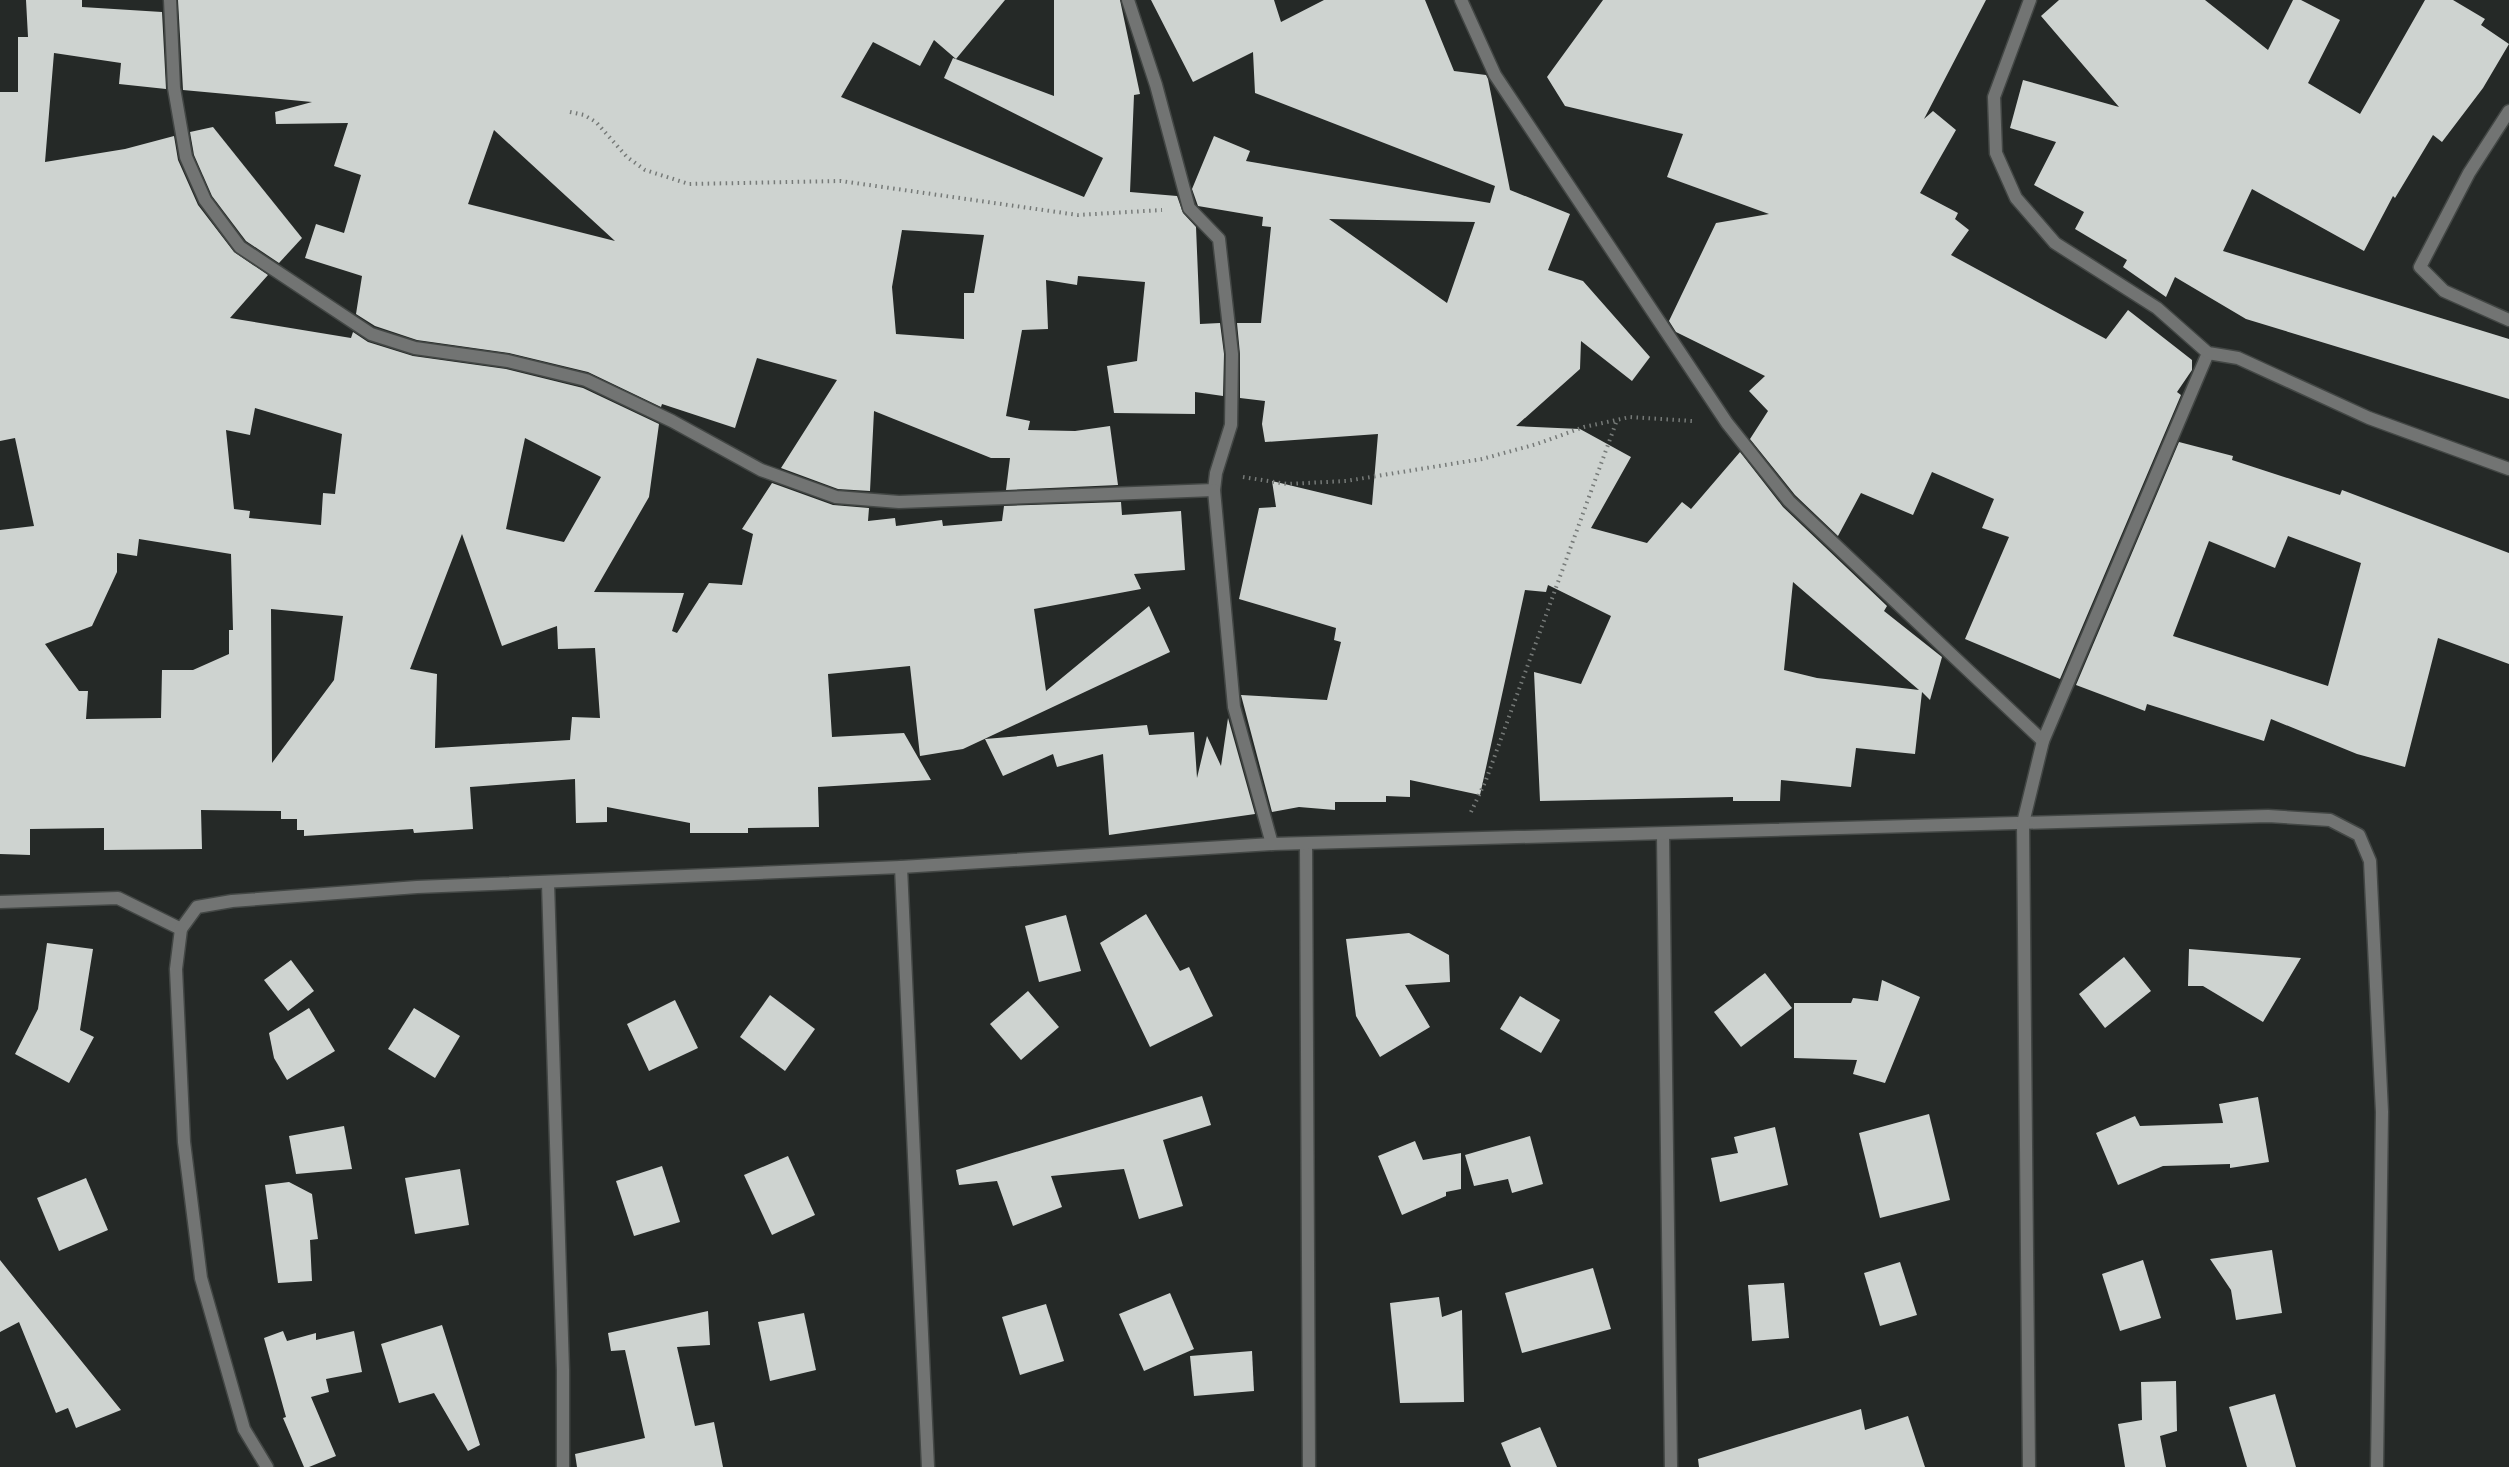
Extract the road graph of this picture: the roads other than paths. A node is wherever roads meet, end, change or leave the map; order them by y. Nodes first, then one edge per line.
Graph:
1 (170, 0) edge
2 (1128, 0) edge
3 (1461, 0) edge
4 (2030, 0) edge
5 (2509, 111) edge
6 (2509, 320) edge
7 (2208, 353) junction
8 (2509, 468) edge
9 (1214, 489) junction
10 (2043, 741) junction
11 (2023, 823) junction
12 (1663, 835) junction
13 (1272, 844) junction
14 (1306, 844) junction
15 (902, 867) junction
16 (548, 883) junction
17 (0, 902) edge
18 (181, 929) junction
19 (267, 1467) edge
20 (563, 1467) edge
21 (927, 1467) edge
22 (1309, 1467) edge
23 (1671, 1467) edge
24 (2029, 1467) edge
25 (2377, 1467) edge

1 - 9 street
2 - 9 street
3 - 10 street
4 - 7 street
5 - 6 street
7 - 8 street
7 - 10 street
9 - 13 street
10 - 11 street
11 - 12 street
11 - 24 street
11 - 25 street
12 - 14 street
12 - 23 street
13 - 14 street
13 - 15 street
14 - 22 street
15 - 16 street
15 - 21 street
16 - 18 street
16 - 20 street
17 - 18 street
18 - 19 street

